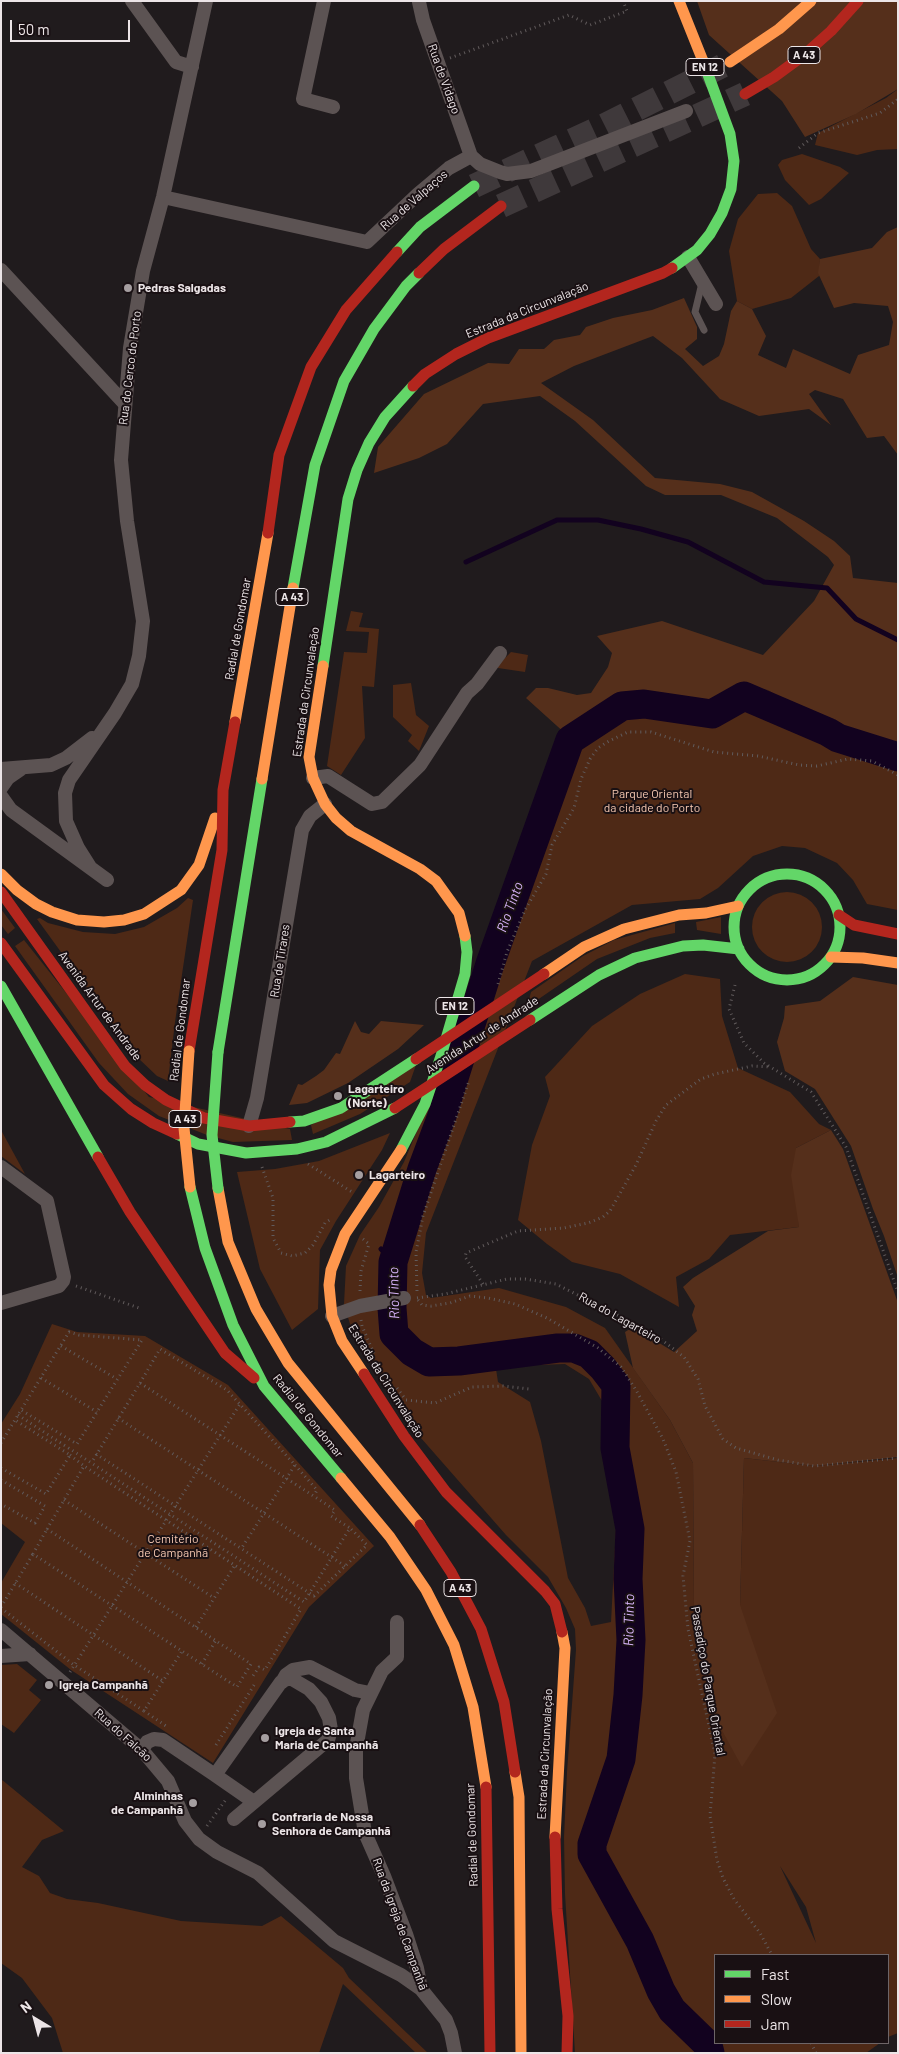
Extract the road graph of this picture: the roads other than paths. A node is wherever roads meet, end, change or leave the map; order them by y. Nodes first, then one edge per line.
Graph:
1 (132, 1) edge
2 (206, 1) edge
3 (324, 1) edge
4 (419, 1) edge
5 (679, 1) edge
6 (811, 1) edge
7 (856, 3) edge
8 (730, 62) tunnel mouth
9 (192, 67) junction
10 (745, 94) tunnel mouth
11 (333, 107) dead end
12 (686, 111) dead end
13 (472, 156) junction
14 (474, 186) tunnel mouth
15 (163, 197) junction
16 (501, 206) tunnel mouth
17 (688, 257) junction
18 (1, 270) edge
19 (703, 280) junction
20 (716, 304) dead end
21 (704, 330) dead end
22 (125, 404) junction
23 (500, 653) dead end
24 (102, 730) junction
25 (21, 768) junction
26 (1, 769) edge
27 (313, 778) junction
28 (1, 788) edge
29 (223, 790) junction
30 (1, 796) edge
31 (325, 804) junction
32 (90, 867) junction
33 (1, 874) edge
34 (107, 880) dead end
35 (1, 892) edge
36 (738, 906) junction
37 (839, 915) junction
38 (898, 934) edge
39 (1, 943) edge
40 (739, 949) junction
41 (831, 957) junction
42 (898, 963) edge
43 (1, 986) edge
44 (248, 1126) junction
45 (1, 1167) edge
46 (411, 1298) road end
47 (1, 1303) edge
48 (332, 1316) junction
49 (264, 1386) junction
50 (397, 1622) dead end
51 (1, 1630) edge
52 (30, 1654) junction
53 (1, 1656) edge
54 (278, 1687) junction
55 (370, 1693) junction
56 (142, 1750) junction
57 (215, 1775) junction
58 (254, 1802) junction
59 (234, 1819) dead end
60 (421, 1989) junction
61 (455, 2053) edge
62 (490, 2053) edge
63 (521, 2053) edge
64 (567, 2053) edge

1 - 9 street
2 - 9 street, Rua do Cerco do Porto
3 - 11 street
4 - 13 street, Rua de Vidago
5 - 17 main road, Estrada da Circunvalação / EN 12
6 - 8 main road
7 - 10 main road, A 43
9 - 15 street, Rua do Cerco do Porto
12 - 13 street
13 - 15 street, Rua de Valpaços
14 - 29 main road, Radial de Gondomar / A 43
15 - 22 street, Rua do Cerco do Porto
16 - 63 main road, Radial de Gondomar / A 43, bridge
17 - 19 street
17 - 27 main road, Estrada da Circunvalação / EN 12
18 - 22 street
19 - 20 street
19 - 21 lane
22 - 24 street, Rua do Cerco do Porto
23 - 27 street
24 - 25 street, Rua do Cerco do Porto
24 - 32 street, Rua do Cerco do Porto
25 - 26 street, Rua do Cerco do Porto
25 - 28 street
27 - 31 main road, Estrada da Circunvalação / EN 12
29 - 33 main road
29 - 49 main road, Radial de Gondomar / A 43, bridge
30 - 32 street
31 - 44 street, Rua de Tirares
31 - 48 main road, Estrada da Circunvalação / EN 12
32 - 34 street
35 - 44 main road, Avenida Artur de Andrade
36 - 37 main road
36 - 40 main road
36 - 44 main road, Avenida Artur de Andrade, bridge
37 - 38 main road
37 - 41 main road
39 - 40 main road, Avenida Artur de Andrade, bridge
40 - 41 main road
41 - 42 main road
43 - 49 main road
45 - 47 street
46 - 48 street
48 - 64 main road, Estrada da Circunvalação / EN 12
49 - 62 main road, Radial de Gondomar / A 43
50 - 55 street, Rua da Igreja de Campanhã
51 - 52 street, Rua do Falcão
52 - 53 street
52 - 56 street, Rua do Falcão
54 - 55 street
54 - 57 street
54 - 58 street
55 - 60 street, Rua da Igreja de Campanhã
56 - 57 street
56 - 60 street, Rua do Falcão
57 - 58 street
58 - 59 street
60 - 61 street, Rua da Igreja de Campanhã

